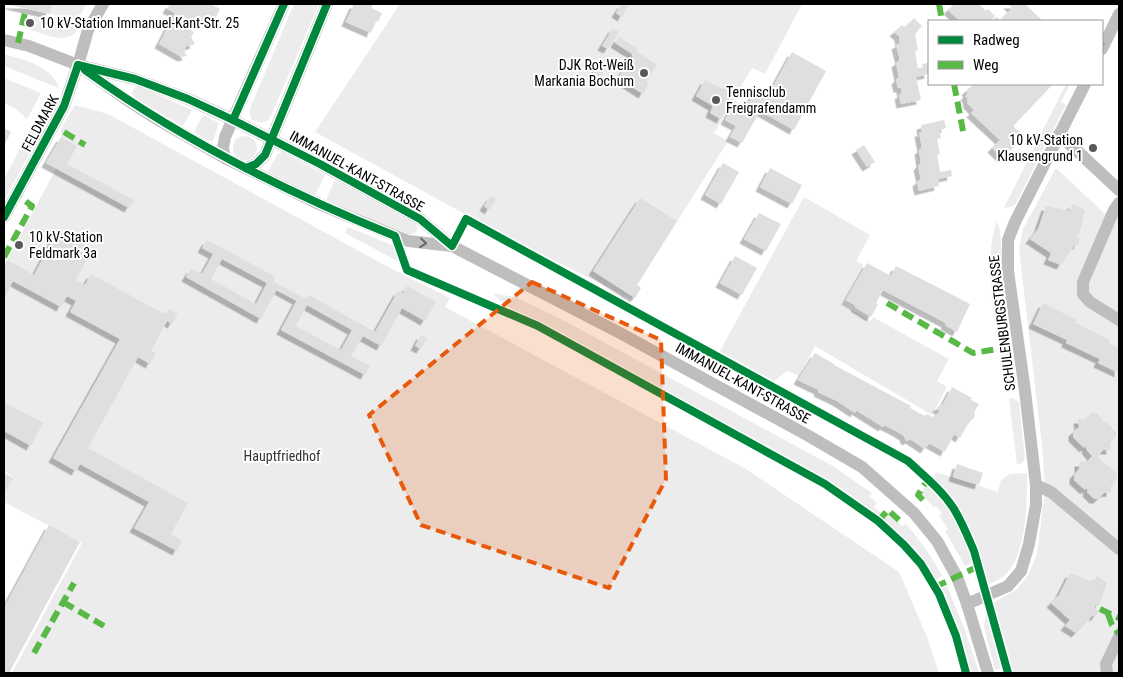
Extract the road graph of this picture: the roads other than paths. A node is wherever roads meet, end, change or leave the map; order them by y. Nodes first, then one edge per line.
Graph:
1 (102, 4) edge
2 (284, 4) edge
3 (327, 4) edge
4 (1119, 14) edge
5 (4, 40) edge
6 (1103, 47) edge
7 (78, 65) junction
8 (1084, 85) edge
9 (233, 120) junction
10 (1059, 134) junction
11 (272, 139) junction
12 (225, 158) junction
13 (246, 168) junction
14 (1119, 190) edge
15 (1119, 203) edge
16 (4, 217) edge
17 (452, 246) junction
18 (1119, 320) edge
19 (1036, 485) junction
20 (1119, 549) edge
21 (967, 604) junction
22 (1119, 637) edge
23 (988, 673) edge
24 (1107, 673) edge

1 - 7 street, FELDMARK
2 - 9 street
3 - 11 street
4 - 6 street
5 - 7 street, IMMANUEL-KANT-STRASSE
7 - 9 street, IMMANUEL-KANT-STRASSE
7 - 12 street, IMMANUEL-KANT-STRASSE
7 - 16 street, FELDMARK
8 - 10 street, SCHULENBURGSTRASSE
9 - 11 street, IMMANUEL-KANT-STRASSE
9 - 12 street
10 - 14 street
10 - 19 street, SCHULENBURGSTRASSE
11 - 13 street, IMMANUEL-KANT-STRASSE
11 - 17 street, IMMANUEL-KANT-STRASSE
12 - 13 street, IMMANUEL-KANT-STRASSE
13 -> 17 street, IMMANUEL-KANT-STRASSE
15 - 18 street
17 - 21 street, IMMANUEL-KANT-STRASSE
19 - 20 street
19 - 21 street, SCHULENBURGSTRASSE
21 - 23 street, IMMANUEL-KANT-STRASSE
22 - 24 street

